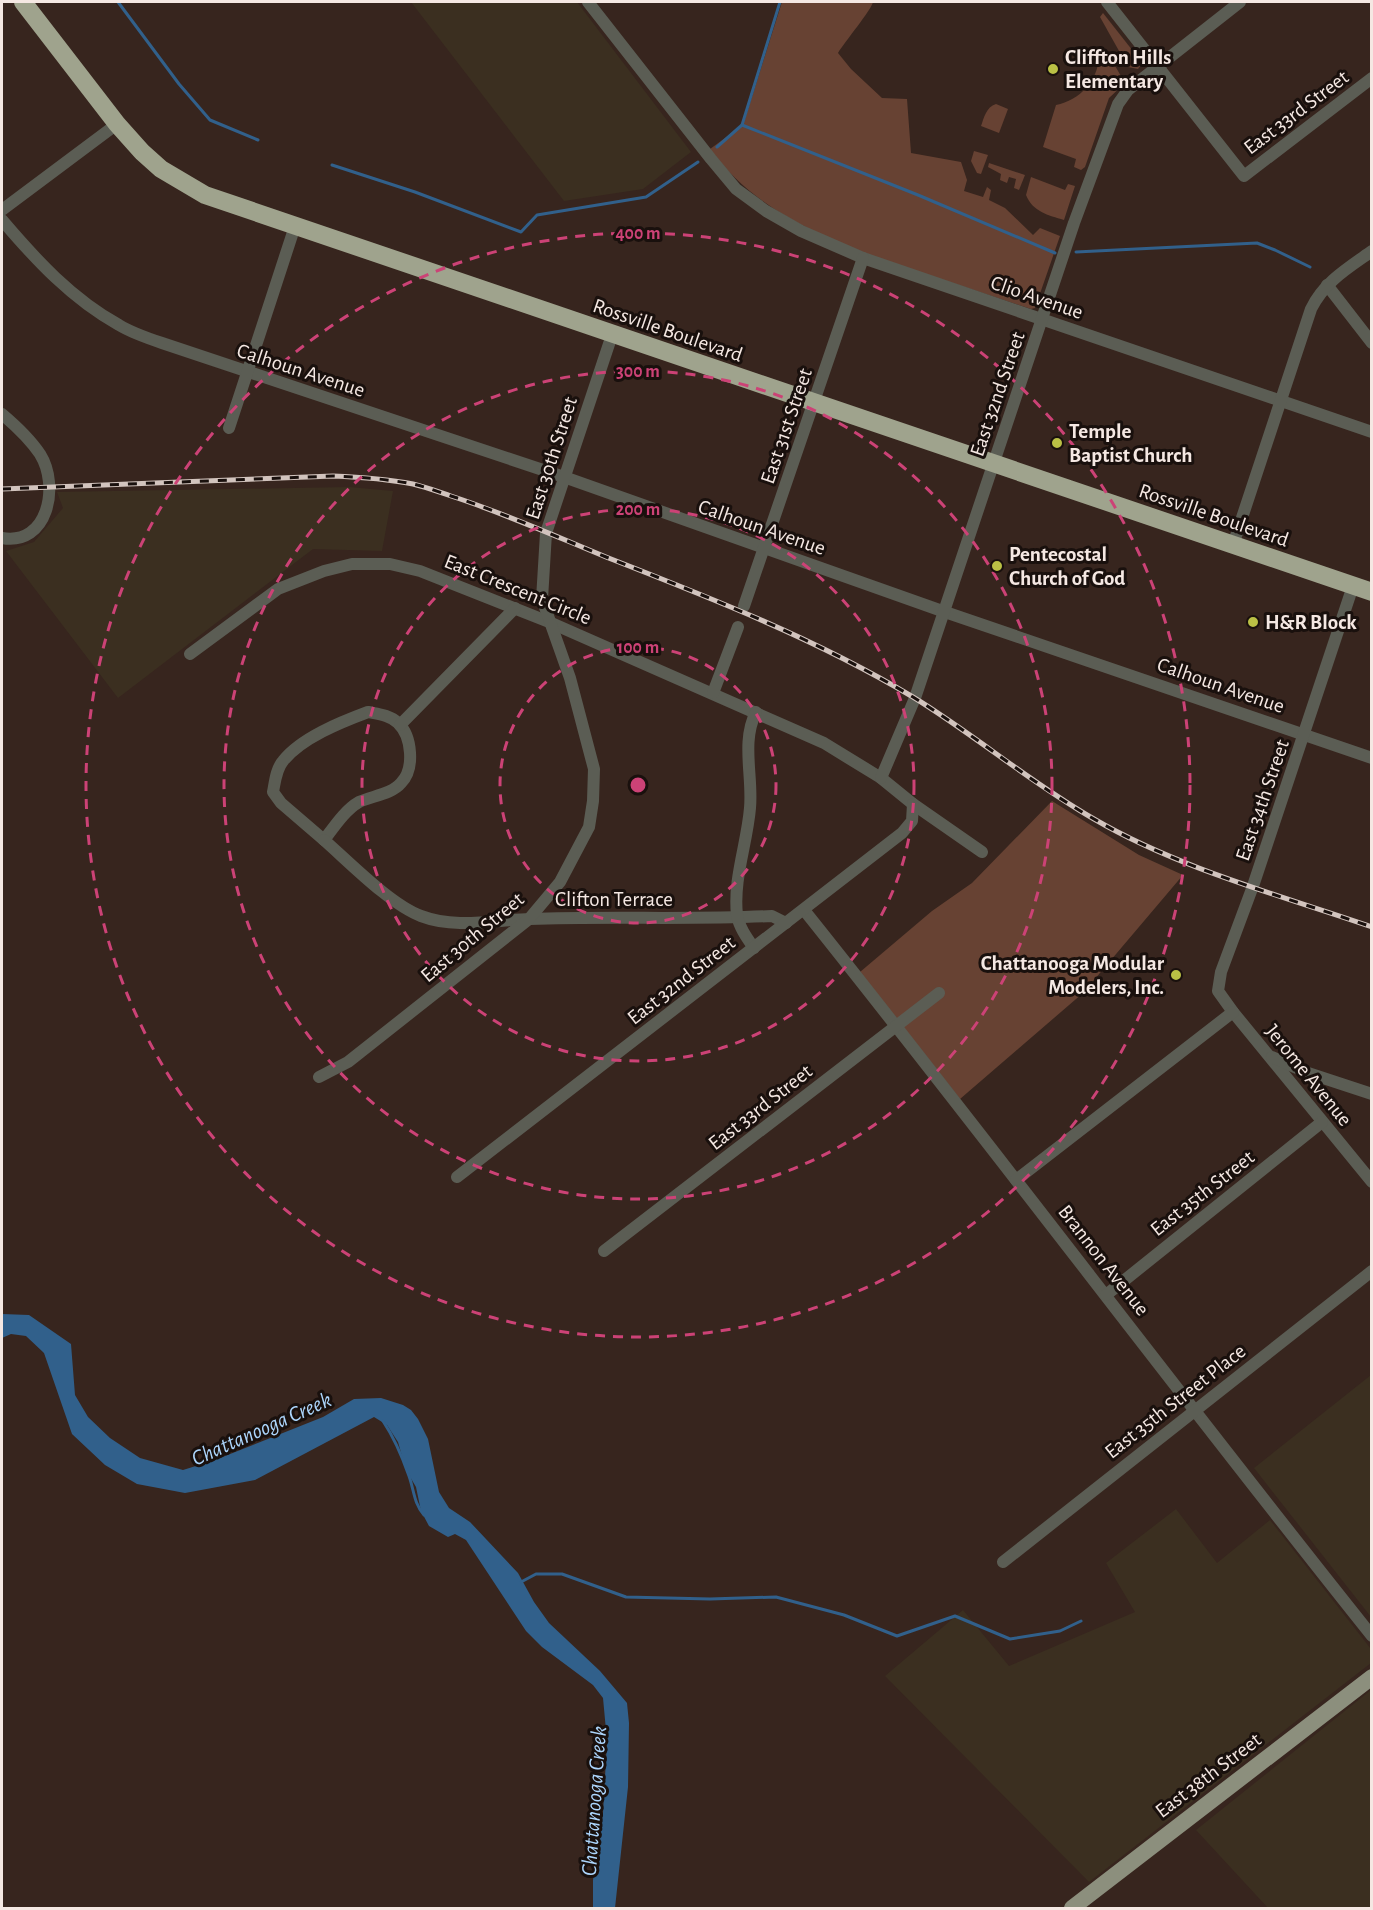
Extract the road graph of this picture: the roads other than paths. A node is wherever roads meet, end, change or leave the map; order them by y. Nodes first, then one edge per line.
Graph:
1 (23, 2) edge
2 (588, 2) edge
3 (1107, 2) edge
4 (1240, 2) edge
5 (1157, 66) junction
6 (1371, 78) edge
7 (117, 124) junction
8 (2, 210) edge
9 (2, 220) edge
10 (295, 226) junction
11 (1371, 250) edge
12 (863, 258) junction
13 (1327, 285) junction
14 (1043, 319) junction
15 (612, 335) junction
16 (1371, 343) edge
17 (248, 373) junction
18 (1279, 401) junction
19 (814, 403) junction
20 (2, 414) edge
21 (229, 428) dead end
22 (1371, 432) edge
23 (994, 463) junction
24 (564, 477) junction
25 (2, 538) edge
26 (1233, 545) junction
27 (765, 549) junction
28 (1353, 586) junction
29 (1371, 592) edge
30 (744, 606) dead end
31 (515, 608) junction
32 (945, 612) junction
33 (549, 621) junction
34 (738, 627) dead end
35 (190, 654) dead end
36 (713, 693) junction
37 (756, 712) junction
38 (400, 725) junction
39 (1304, 734) junction
40 (1371, 758) edge
41 (880, 778) junction
42 (913, 804) junction
43 (324, 840) junction
44 (982, 852) dead end
45 (804, 910) junction
46 (738, 918) junction
47 (529, 919) junction
48 (786, 923) junction
49 (754, 948) junction
50 (1218, 991) joint
51 (939, 993) dead end
52 (1233, 1012) junction
53 (897, 1026) junction
54 (1268, 1055) junction
55 (319, 1077) dead end
56 (1371, 1094) edge
57 (1322, 1122) junction
58 (457, 1177) dead end
59 (1016, 1180) junction
60 (1371, 1182) edge
61 (604, 1251) dead end
62 (1371, 1270) edge
63 (1106, 1294) junction
64 (1195, 1410) junction
65 (1003, 1562) dead end
66 (1371, 1636) edge
67 (1371, 1677) edge
68 (1072, 1908) edge

1 - 7 highway, Rossville Boulevard
2 - 12 street, Clio Avenue
3 - 5 street
4 - 5 street, East 32nd Street
5 - 6 street, East 33rd Street
5 - 14 street, East 32nd Street
7 - 8 street
7 - 10 highway, Rossville Boulevard
9 - 17 street, Calhoun Avenue
10 - 15 highway, Rossville Boulevard
10 - 17 street
11 - 13 street
12 - 14 street, Clio Avenue
12 - 19 street, East 31st Street
13 - 16 street
13 - 18 street
14 - 18 street, Clio Avenue
14 - 23 street, East 32nd Street
15 - 19 highway, Rossville Boulevard
15 - 24 street, East 30th Street
17 - 21 street
17 - 24 street, Calhoun Avenue
18 - 22 street, Clio Avenue
18 - 26 street
19 - 23 highway, Rossville Boulevard
19 - 27 street, East 31st Street
20 - 25 street
23 - 26 highway, Rossville Boulevard
23 - 32 street, East 32nd Street
24 - 27 street, Calhoun Avenue
24 - 33 street, East 30th Street
26 - 28 highway, Rossville Boulevard
27 - 30 street, East 31st Street
27 - 32 street, Calhoun Avenue
28 - 29 highway, Rossville Boulevard
28 - 39 street, East 34th Street
31 - 33 street, East Crescent Circle
31 - 35 street, East Crescent Circle
31 - 38 street
32 - 39 street, Calhoun Avenue
32 - 41 street, East 32nd Street
33 - 36 street, East Crescent Circle
33 - 47 street, East 30th Street
34 - 36 street
36 - 37 street, East Crescent Circle
37 - 41 street, East Crescent Circle
37 - 46 street
38 - 43 street
38 - 43 street, Clifton Terrace
39 - 40 street, Calhoun Avenue
39 - 50 street, East 34th Street
41 - 42 street, East Crescent Circle
42 - 44 street, East Crescent Circle
42 - 45 street, East 32nd Street
43 - 47 street, Clifton Terrace
45 - 48 street, East 32nd Street
45 - 53 street, Brannon Avenue
46 - 47 street, Clifton Terrace
46 - 48 street, Clifton Terrace
46 - 49 street
47 - 55 street, East 30th Street
48 - 49 street, East 32nd Street
49 - 58 street, East 32nd Street
50 - 52 street, Jerome Avenue
51 - 53 street, East 33rd Street
52 - 54 street, Jerome Avenue
52 - 59 street
53 - 59 street, Brannon Avenue
53 - 61 street, East 33rd Street
54 - 56 street
54 - 57 street, Jerome Avenue
57 - 60 street, Jerome Avenue
57 - 63 street, East 35th Street
59 - 63 street, Brannon Avenue
62 - 64 street, East 35th Street Place
63 - 64 street, Brannon Avenue
64 - 65 street, East 35th Street Place
64 - 66 street, Brannon Avenue
67 - 68 main road, East 38th Street

